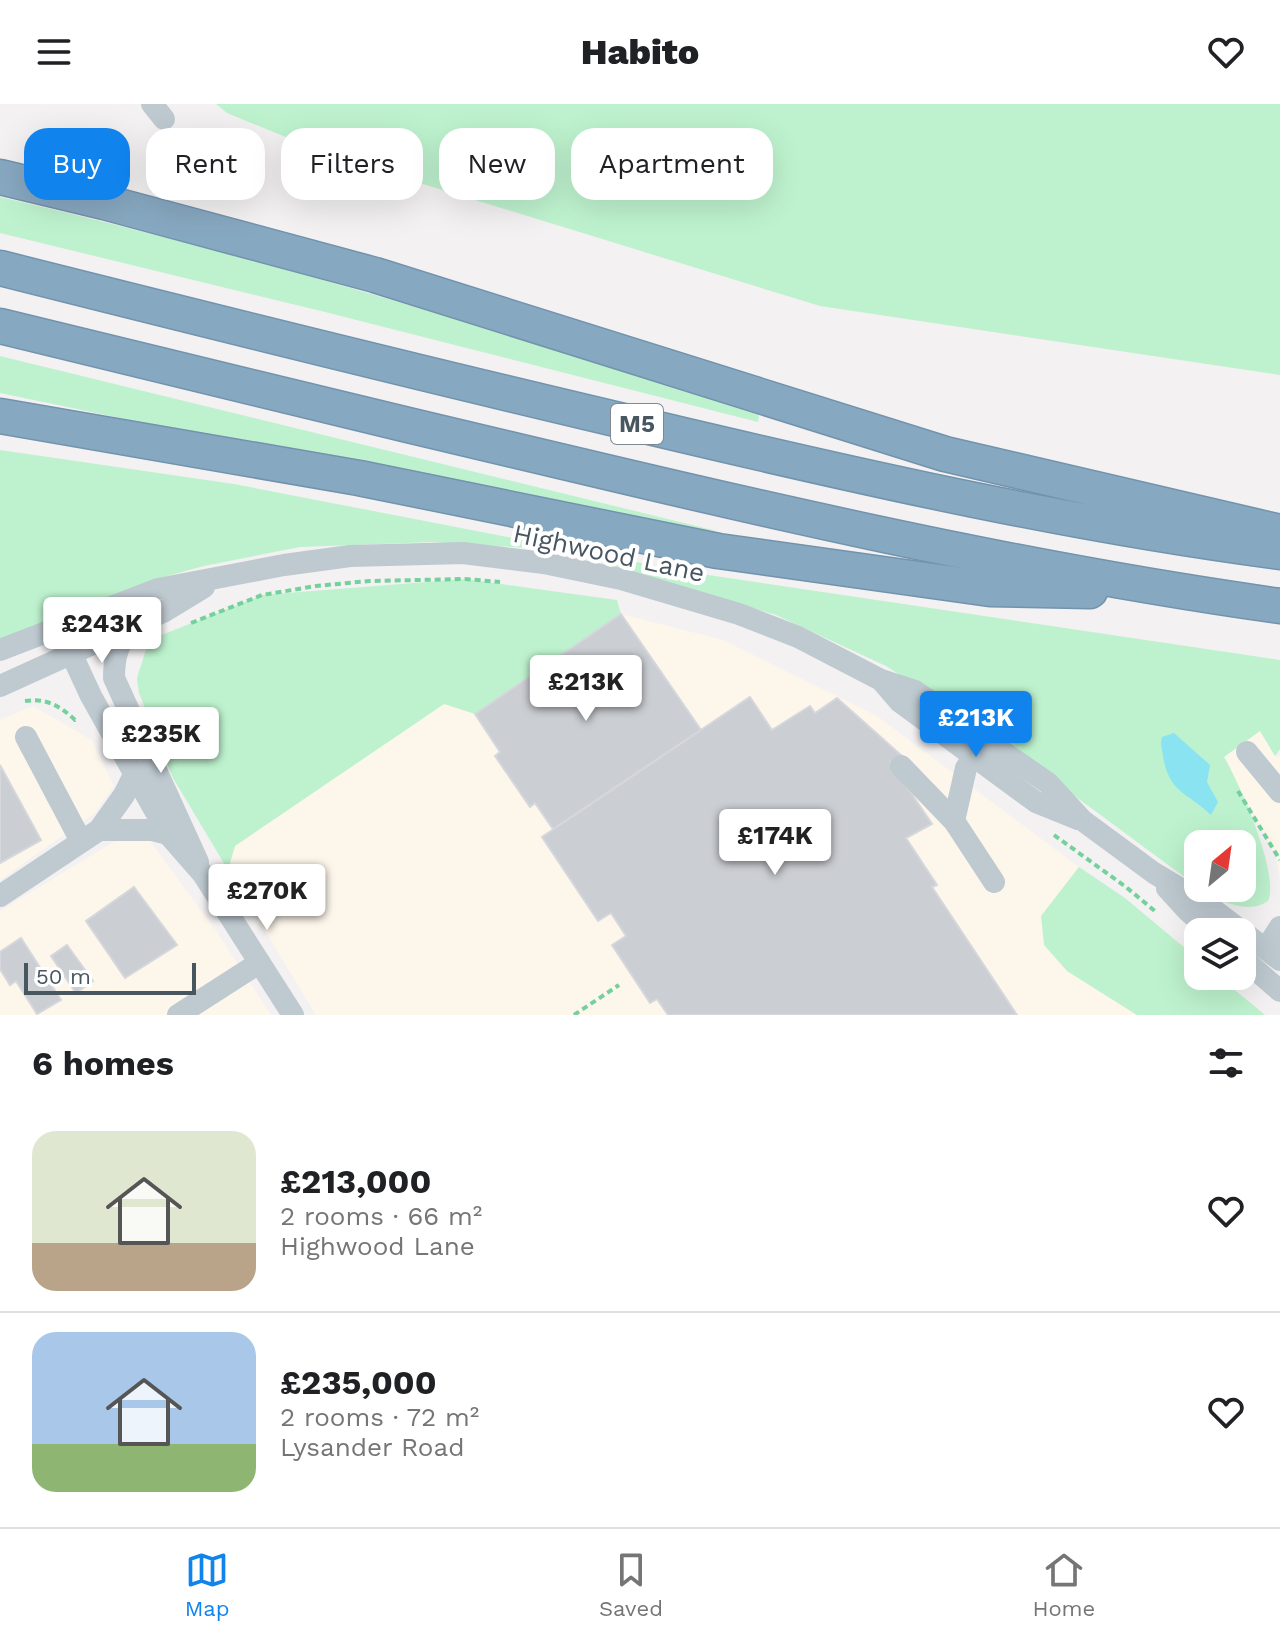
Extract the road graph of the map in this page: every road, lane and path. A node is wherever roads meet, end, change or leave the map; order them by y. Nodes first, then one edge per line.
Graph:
1 (0, 177) edge
2 (0, 268) edge
3 (0, 326) edge
4 (0, 416) edge
5 (945, 454) junction
6 (1280, 509) edge
7 (1280, 532) edge
8 (1280, 552) edge
9 (215, 580) junction
10 (508, 583) dead end
11 (1186, 593) junction
12 (1280, 606) edge
13 (86, 615) junction
14 (191, 623) dead end
15 (134, 626) junction
16 (0, 650) edge
17 (72, 655) junction
18 (32, 673) junction
19 (881, 680) junction
20 (0, 686) edge
21 (95, 702) junction
22 (13, 705) dead end
23 (26, 737) dead end
24 (1247, 752) dead end
25 (974, 756) junction
26 (901, 766) dead end
27 (134, 775) junction
28 (1238, 791) dead end
29 (1280, 792) edge
30 (1082, 820) junction
31 (954, 821) junction
32 (1051, 833) dead end
33 (168, 834) junction
34 (90, 836) junction
35 (1280, 860) edge
36 (1154, 873) junction
37 (203, 874) junction
38 (994, 882) dead end
39 (0, 896) edge
40 (1162, 917) dead end
41 (1196, 918) edge
42 (1280, 927) edge
43 (1273, 954) edge
44 (259, 963) junction
45 (1256, 970) edge
46 (619, 985) dead end
47 (1280, 991) edge
48 (178, 1015) edge
49 (293, 1015) edge
50 (574, 1015) edge

1 - 5 highway, M5
2 - 8 highway, M5
3 - 11 highway, M5
4 - 11 highway, M5
5 - 6 highway, M5
5 - 7 highway, M5
9 - 13 street, Highwood Lane
9 - 15 street, Highwood Lane
9 - 19 street, Highwood Lane
10 - 14 path
11 - 12 highway, M5
13 - 16 street, Highwood Lane
13 - 17 street
15 - 17 street, Highwood Lane
15 - 37 street
17 - 18 street, Highwood Lane
17 - 21 street
18 - 20 street, Highwood Lane
18 - 21 street
19 - 25 street, Highwood Lane
19 - 30 street, Highwood Lane
21 - 22 path
21 - 27 street
23 - 34 street
24 - 29 street
25 - 30 street, Highwood Lane
25 - 31 street
26 - 31 street
27 - 33 street
27 - 34 street
28 - 35 path
30 - 36 street, Highwood Lane
31 - 38 street
32 - 40 path
33 - 34 street
33 - 37 street
34 - 39 street
36 - 41 street, Highwood Lane
36 - 43 street, Highwood Lane
37 - 44 street
42 - 43 street
44 - 48 street
44 - 49 street
45 - 47 street
46 - 50 path

